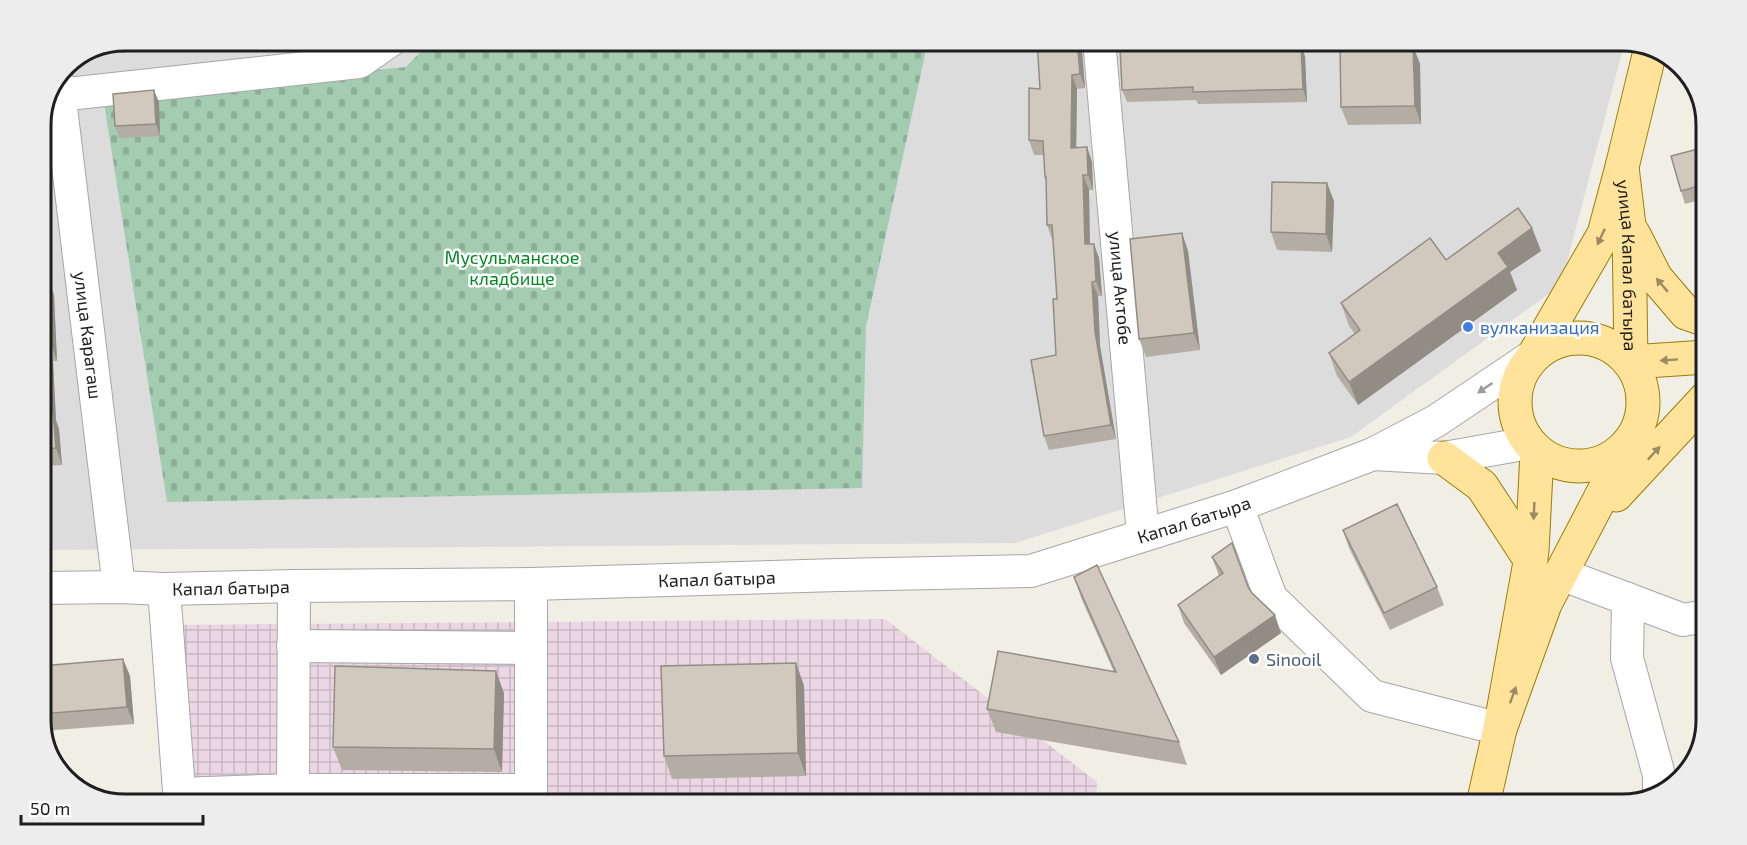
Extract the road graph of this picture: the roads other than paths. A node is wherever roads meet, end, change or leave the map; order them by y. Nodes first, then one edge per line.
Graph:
1 (375, 51) edge
2 (1100, 51) edge
3 (1649, 57) edge
4 (61, 89) edge
5 (59, 93) edge
6 (1622, 167) junction
7 (1629, 226) junction
8 (1696, 316) edge
9 (1534, 355) junction
10 (1696, 358) edge
11 (1632, 362) junction
12 (1696, 390) edge
13 (1696, 409) edge
14 (1635, 434) junction
15 (1533, 448) junction
16 (1373, 454) junction
17 (1444, 458) junction
18 (1237, 506) junction
19 (1586, 527) junction
20 (1143, 535) junction
21 (1531, 561) junction
22 (1561, 574) junction
23 (531, 584) junction
24 (294, 586) junction
25 (119, 587) junction
26 (51, 588) edge
27 (164, 589) junction
28 (1628, 599) junction
29 (1696, 618) edge
30 (294, 646) junction
31 (531, 648) junction
32 (1500, 729) junction
33 (1659, 783) edge
34 (293, 790) junction
35 (180, 794) edge
36 (243, 794) edge
37 (1485, 794) edge

1 - 4 street
2 - 20 street, улица Актобе
3 - 6 main road, улица Капал батыра
5 - 25 street, улица Карагаш
6 - 7 main road, улица Капал батыра
6 -> 9 main road, улица Капал батыра
8 -> 7 main road
7 - 11 main road, улица Капал батыра
9 - 11 main road
9 - 15 main road
9 -> 16 street, Капал батыра
10 -> 11 main road
11 - 14 main road
12 - 14 main road
19 -> 13 main road
14 - 15 main road
14 - 19 main road
15 - 17 street, Капал батыра
15 -> 21 main road
16 - 17 street, Капал батыра
16 - 18 street, Капал батыра
17 - 21 main road
18 - 20 street, Капал батыра
18 - 32 street
19 - 22 main road
20 - 23 street, Капал батыра
21 - 32 main road
22 - 28 street
32 -> 22 main road
23 - 24 street, Капал батыра
23 - 31 street
24 - 27 street, Капал батыра
24 - 30 street
25 - 26 street, Капал батыра
25 - 27 street, Капал батыра
27 - 35 street
28 - 29 street
28 - 33 street
30 - 31 street
30 - 34 street
31 - 34 street
32 - 37 main road
34 - 36 street

